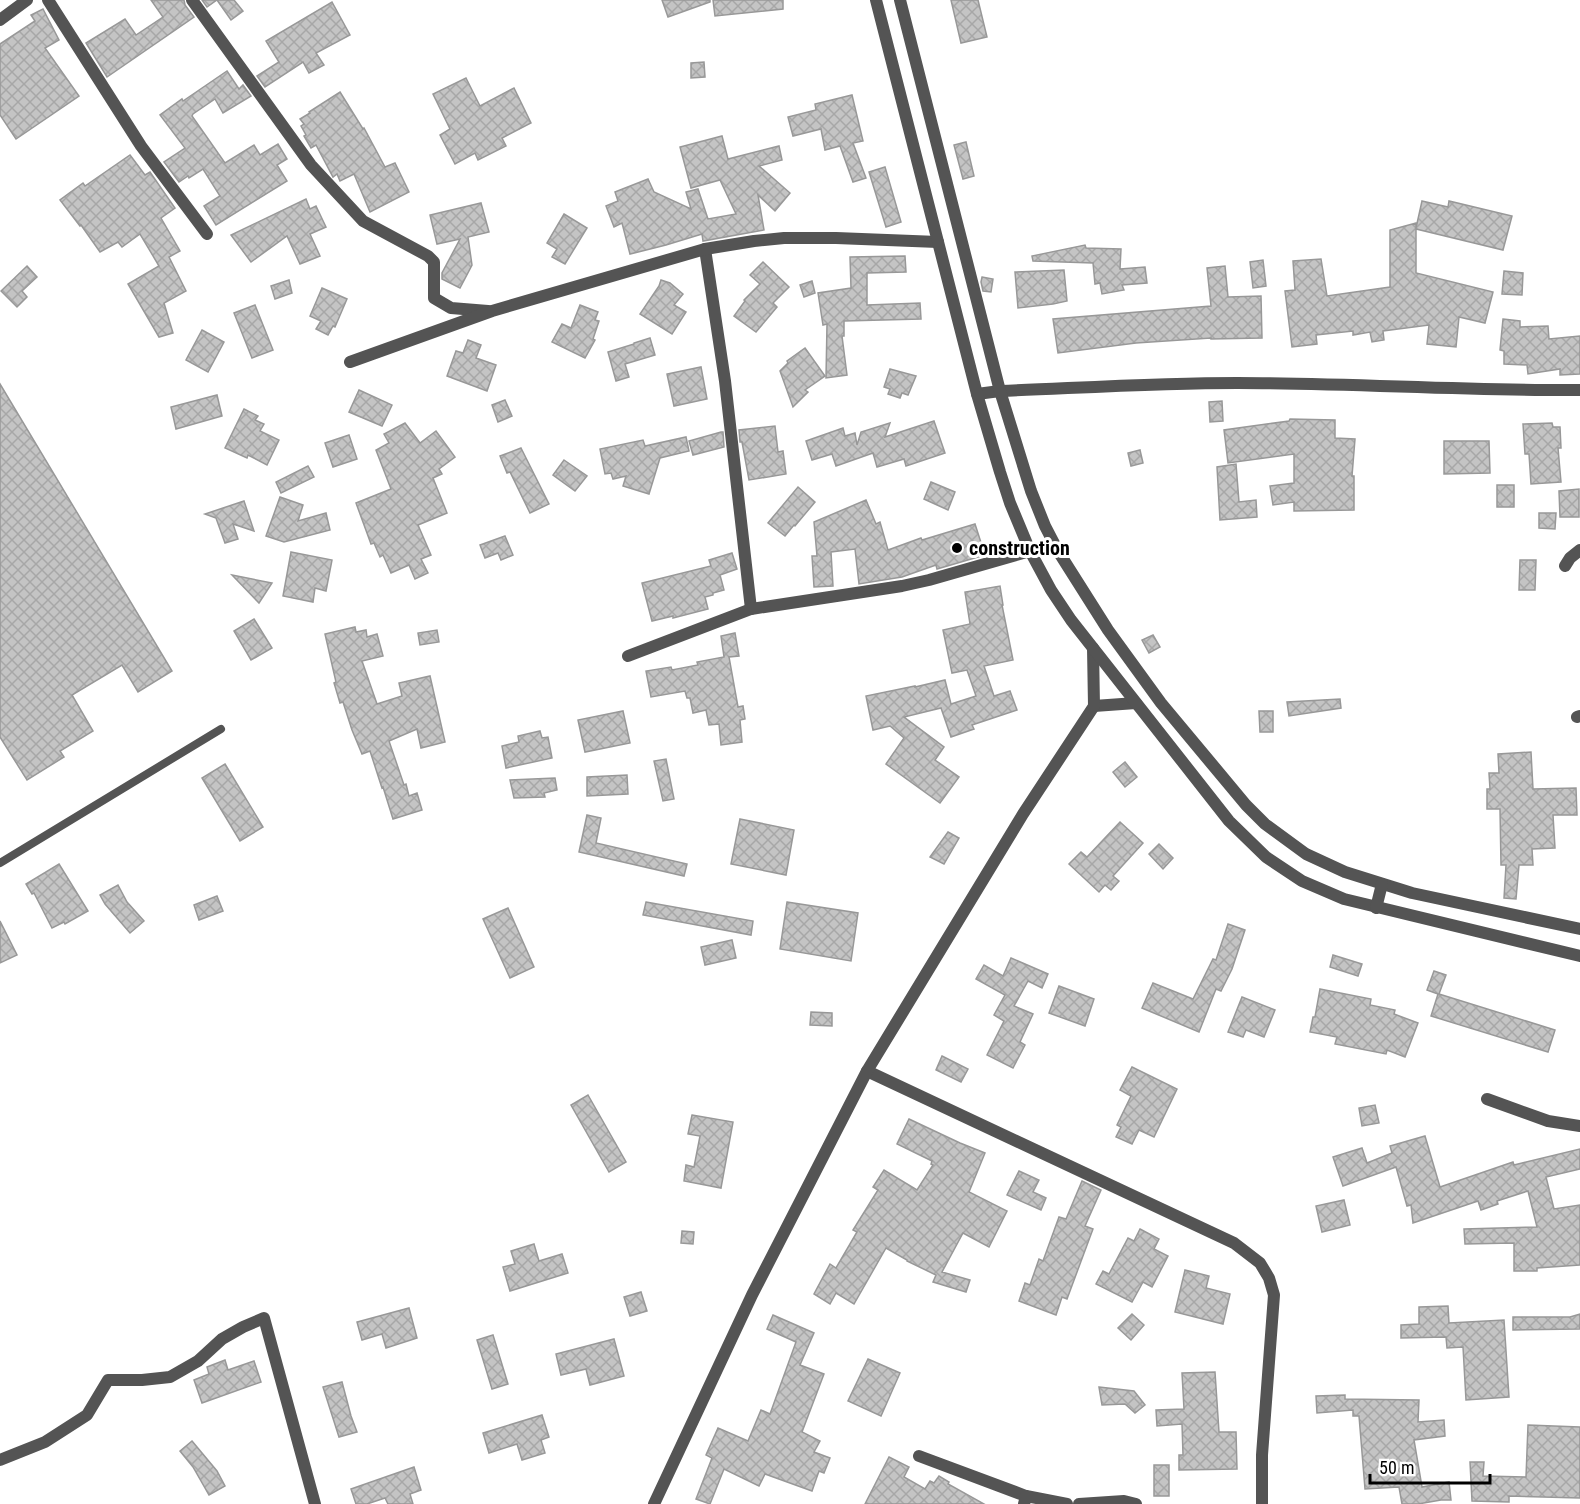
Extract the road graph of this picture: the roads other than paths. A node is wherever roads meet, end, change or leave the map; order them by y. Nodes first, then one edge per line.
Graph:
1 (27, 0) edge
2 (48, 0) edge
3 (192, 0) edge
4 (876, 0) edge
5 (900, 0) edge
6 (0, 20) edge
7 (207, 234) dead end
8 (938, 242) junction
9 (705, 249) junction
10 (492, 311) junction
11 (350, 362) dead end
12 (1580, 390) edge
13 (1000, 391) junction
14 (977, 394) junction
15 (1580, 550) edge
16 (1030, 551) junction
17 (1565, 567) dead end
18 (751, 609) junction
19 (1093, 648) junction
20 (628, 657) dead end
21 (1136, 704) junction
22 (1094, 706) junction
23 (221, 729) dead end
24 (0, 863) edge
25 (1382, 884) junction
26 (1376, 908) junction
27 (1580, 929) edge
28 (1580, 956) edge
29 (867, 1071) junction
30 (1487, 1099) dead end
31 (1580, 1126) edge
32 (919, 1456) dead end
33 (0, 1460) edge
34 (1025, 1500) edge
35 (315, 1504) edge
36 (654, 1504) edge
37 (1067, 1504) edge
38 (1079, 1504) edge
39 (1136, 1504) edge
40 (1262, 1504) edge

1 - 6 street
2 - 7 street
3 - 10 street
4 - 8 street
5 - 13 street
8 - 9 street
8 - 14 street
9 - 10 street
9 - 18 street
10 - 11 street
12 - 13 street
13 - 14 street
13 - 25 street
14 - 16 street
15 - 17 street
16 - 18 street
16 - 19 street
18 - 20 street
19 - 21 street
19 - 22 street
21 - 22 street
21 - 26 street
22 - 29 street
23 - 24 lane
25 - 26 street
25 - 27 street
26 - 28 street
29 - 36 street
29 - 40 street
30 - 31 street
32 - 34 street
33 - 35 street
34 - 37 street
38 - 39 street

